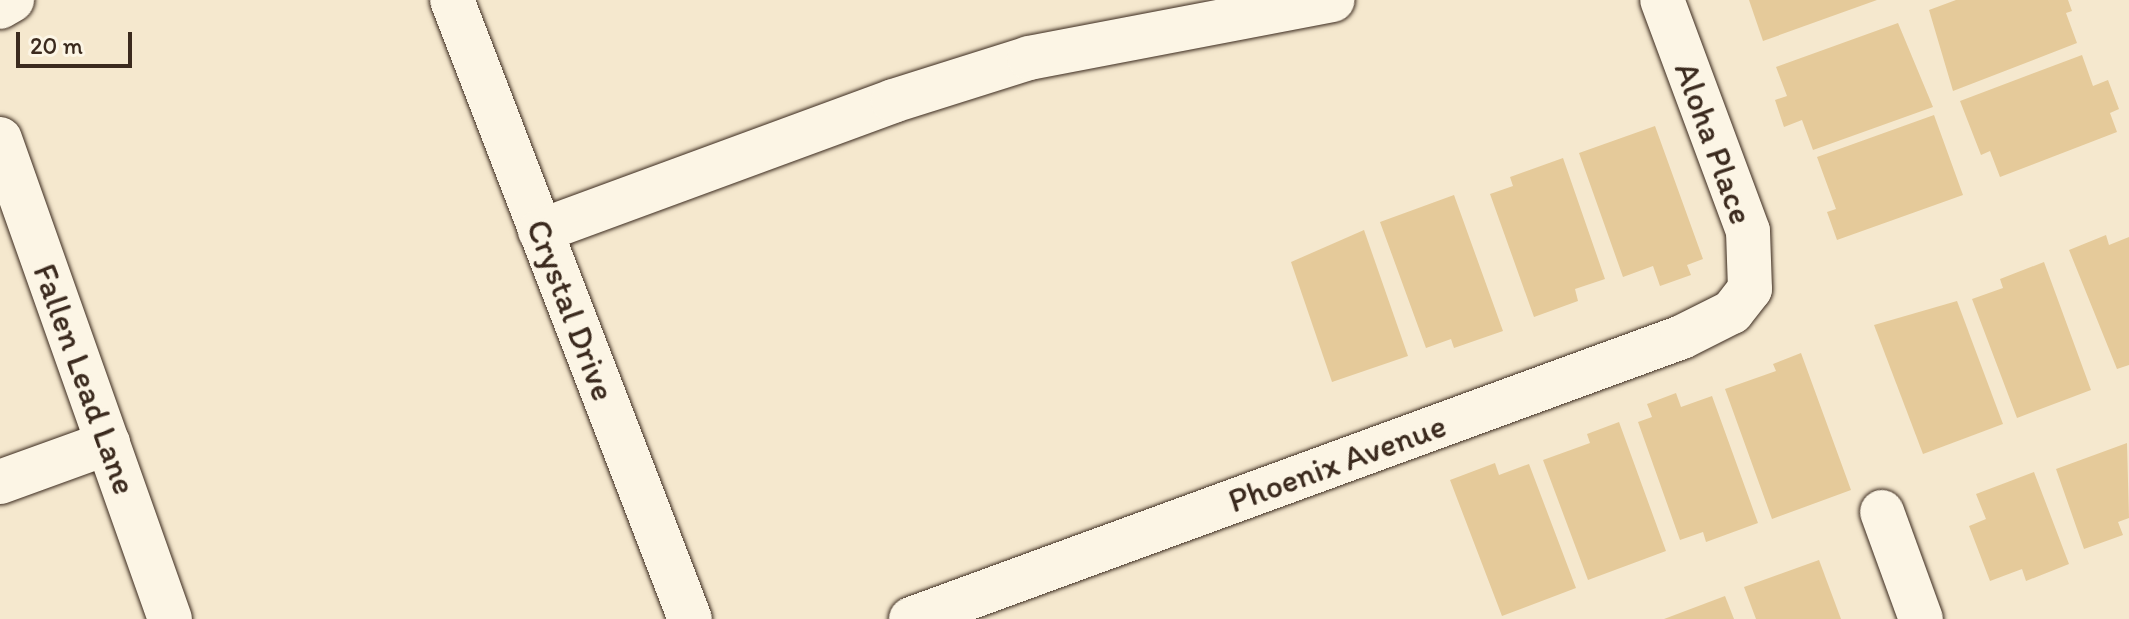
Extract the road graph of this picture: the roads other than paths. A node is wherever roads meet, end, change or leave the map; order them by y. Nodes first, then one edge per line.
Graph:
1 (12, 0) edge
2 (452, 0) edge
3 (1332, 0) edge
4 (1662, 0) edge
5 (0, 7) edge
6 (0, 139) edge
7 (540, 231) junction
8 (1750, 289) joint
9 (108, 443) junction
10 (0, 482) edge
11 (1882, 512) dead end
12 (170, 619) edge
13 (690, 619) edge
14 (911, 619) edge
15 (1921, 619) edge

1 - 5 street
2 - 7 street, Crystal Drive
3 - 7 street
4 - 8 street, Aloha Place
6 - 9 street, Fallen Lead Lane
7 - 13 street, Crystal Drive
8 - 14 street, Phoenix Avenue
9 - 10 street
9 - 12 street, Fallen Lead Lane
11 - 15 street

